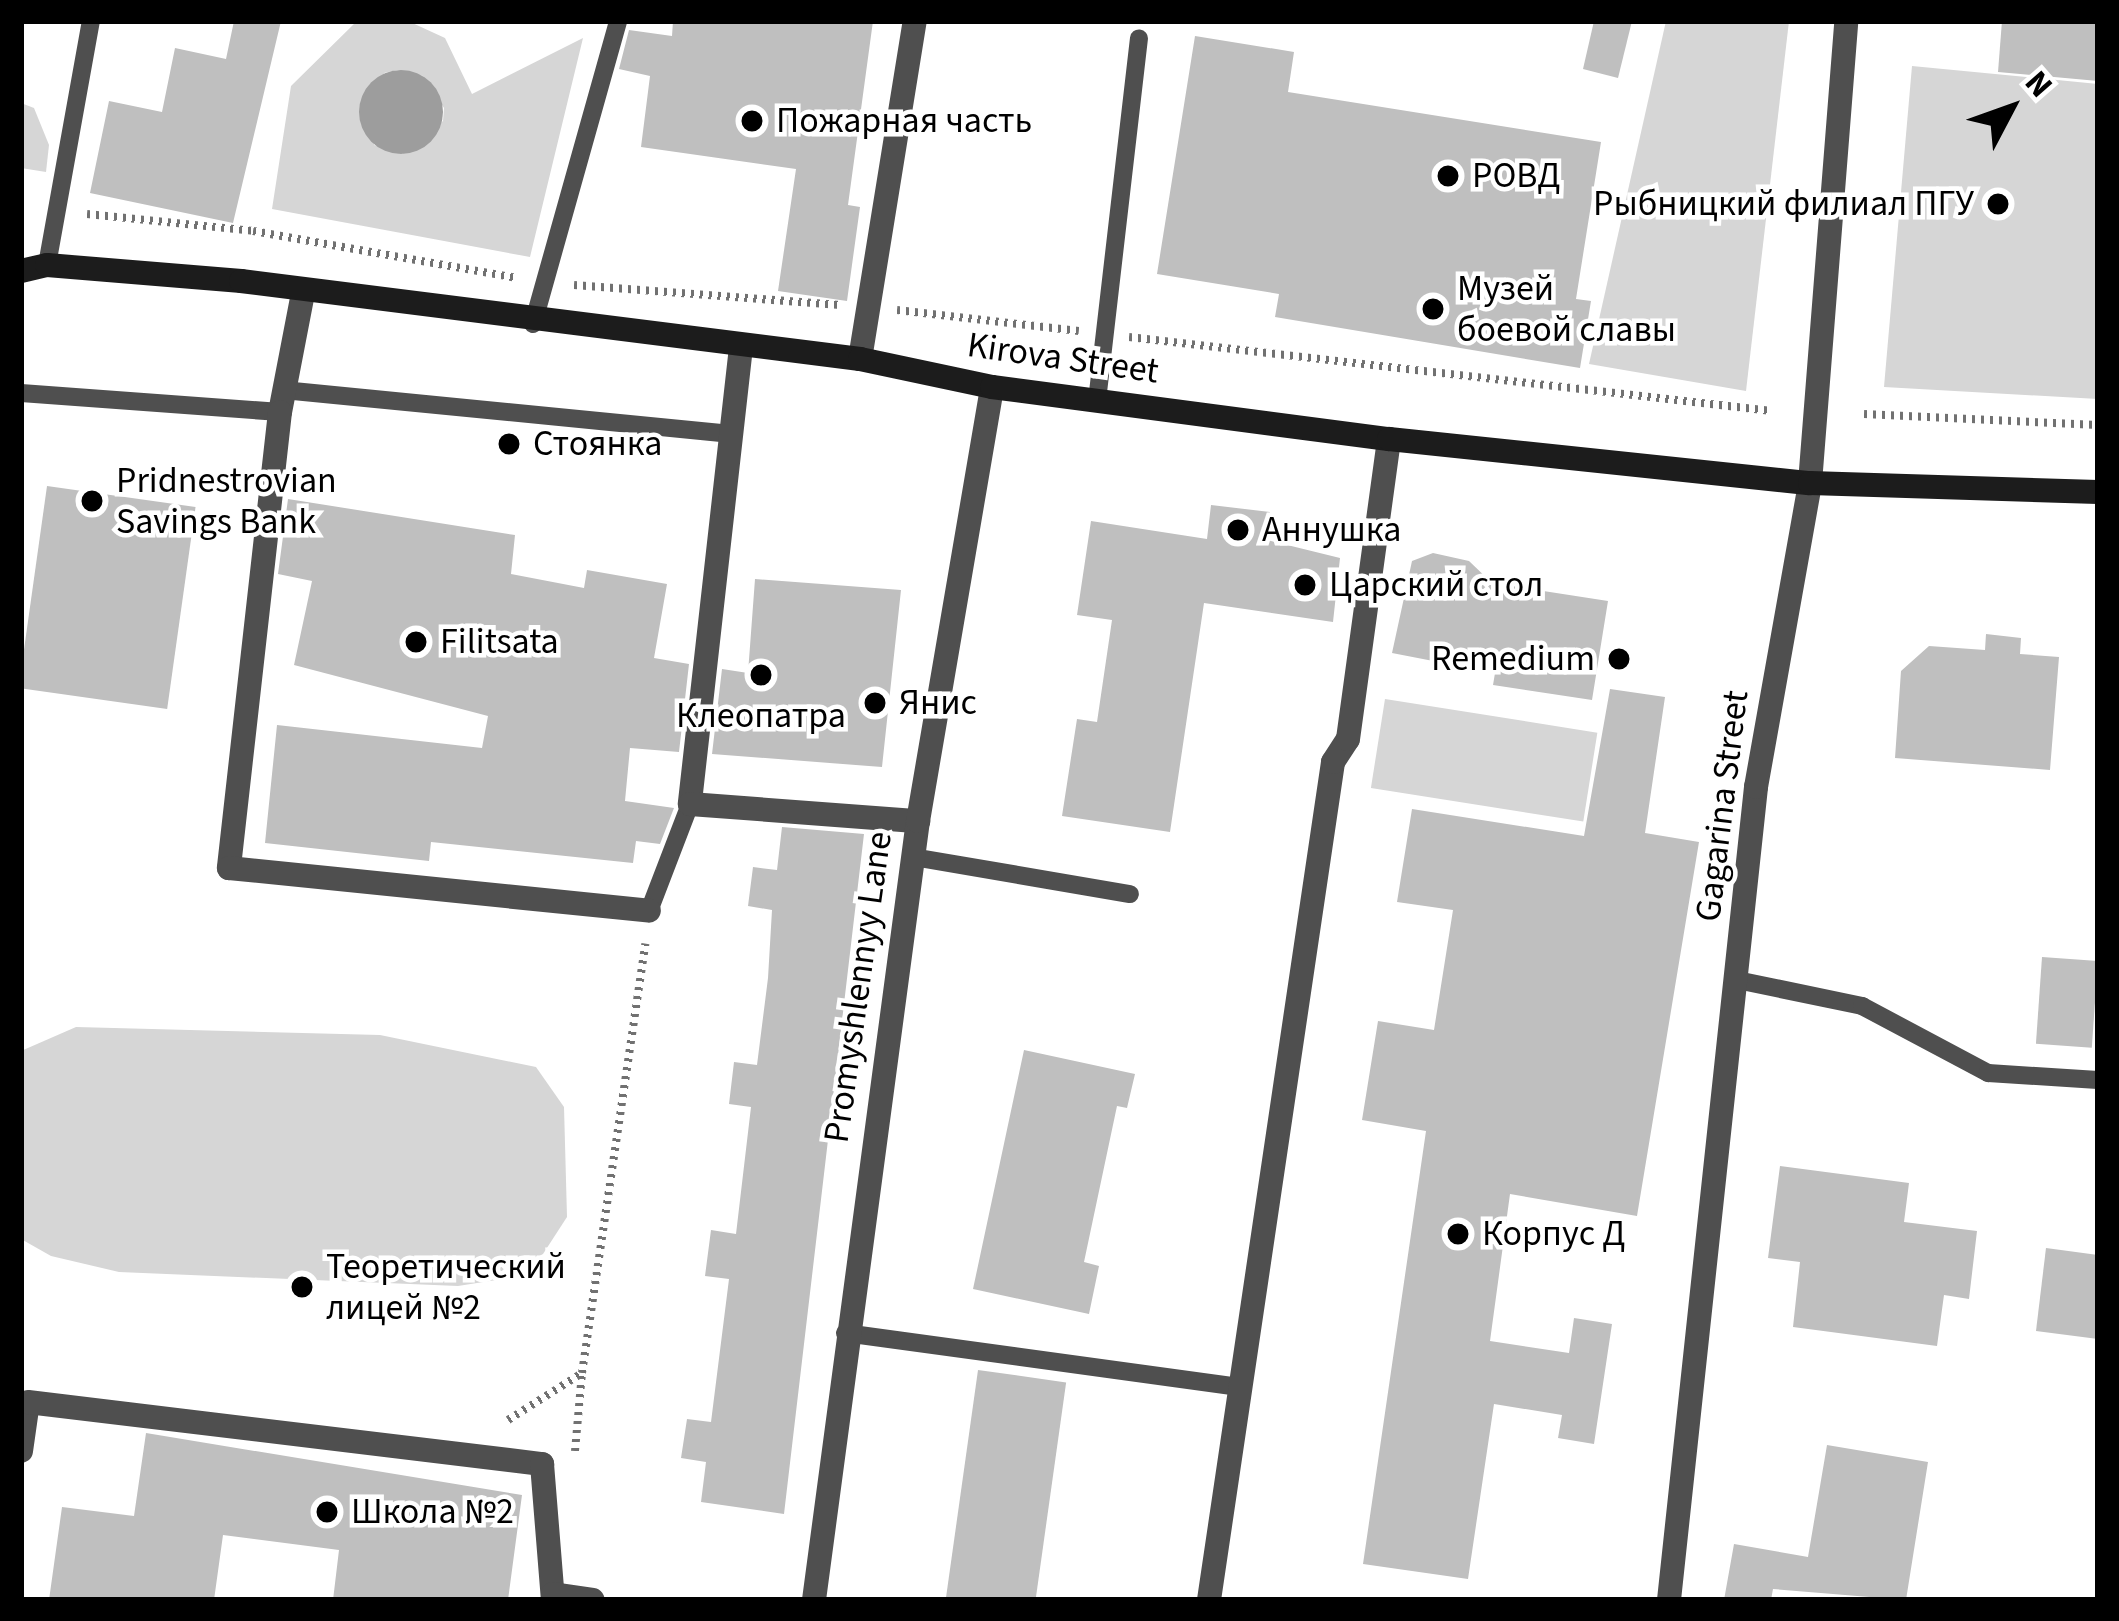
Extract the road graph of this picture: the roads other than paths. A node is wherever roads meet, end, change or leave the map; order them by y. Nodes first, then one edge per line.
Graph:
1 (91, 21) edge
2 (618, 21) edge
3 (916, 21) edge
4 (1846, 21) edge
5 (1138, 38) dead end
6 (47, 265) junction
7 (21, 272) edge
8 (302, 293) junction
9 (533, 324) junction
10 (741, 347) junction
11 (860, 359) junction
12 (992, 387) junction
13 (21, 393) edge
14 (282, 401) junction
15 (1097, 401) junction
16 (729, 434) junction
17 (1389, 439) junction
18 (1810, 482) junction
19 (2098, 492) edge
20 (689, 804) junction
21 (918, 821) junction
22 (914, 857) junction
23 (1130, 894) dead end
24 (649, 911) joint
25 (1738, 980) junction
26 (2098, 1080) edge
27 (845, 1334) junction
28 (1237, 1387) junction
29 (21, 1451) edge
30 (553, 1597) edge
31 (593, 1600) edge
32 (814, 1600) edge
33 (1209, 1600) edge
34 (1670, 1600) edge

1 - 6 lane
2 - 9 lane
3 - 11 street
4 - 18 street, Gagarina Street
5 - 15 lane
6 - 7 main road, Kirova Street
6 - 8 main road, Kirova Street
8 - 9 main road, Kirova Street
8 - 14 street
9 - 10 main road, Kirova Street
10 - 11 main road, Kirova Street
10 - 16 street
11 - 12 main road, Kirova Street
12 - 15 main road, Kirova Street
12 - 21 street, Promyshlennyy Lane
13 - 14 lane
14 - 16 lane
14 - 24 street
15 - 17 main road, Kirova Street
16 - 20 street
17 - 18 main road, Kirova Street
17 - 28 street
18 - 19 main road, Kirova Street
18 - 25 street, Gagarina Street
20 - 21 street
20 - 24 lane
21 - 22 street, Promyshlennyy Lane
22 - 23 lane
22 - 27 street, Promyshlennyy Lane
25 - 26 lane
25 - 34 street, Gagarina Street
27 - 28 lane
27 - 32 street, Promyshlennyy Lane
28 - 33 street
29 - 30 street
30 - 31 street

